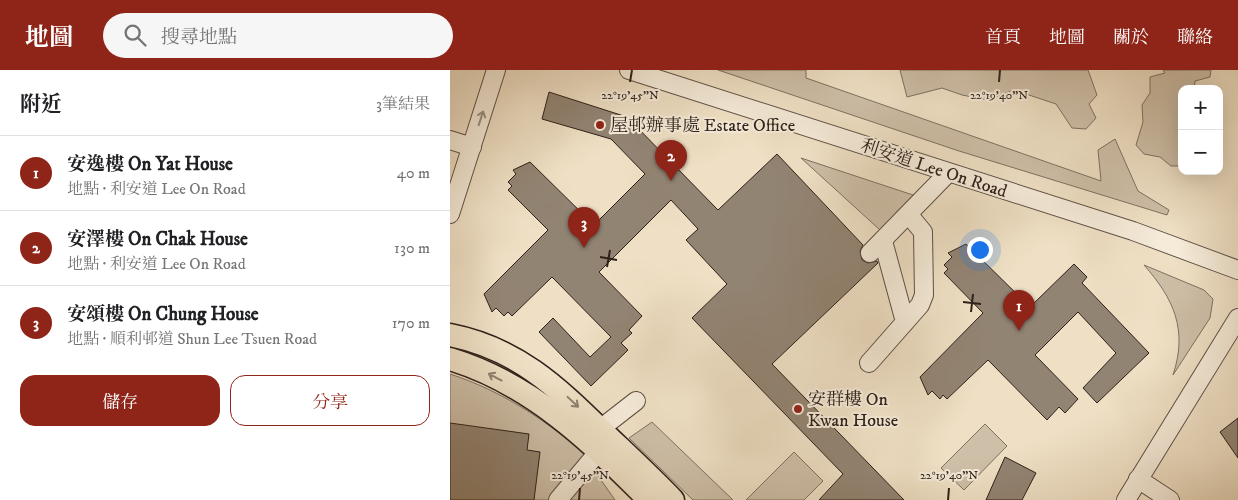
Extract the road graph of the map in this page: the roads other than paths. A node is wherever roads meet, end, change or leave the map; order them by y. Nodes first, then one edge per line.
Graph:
1 (496, 70) edge
2 (629, 70) edge
3 (450, 140) edge
4 (472, 147) junction
5 (948, 174) junction
6 (450, 214) edge
7 (909, 215) junction
8 (1238, 270) edge
9 (1238, 318) edge
10 (905, 322) junction
11 (450, 334) edge
12 (450, 359) edge
13 (869, 363) dead end
14 (636, 401) dead end
15 (600, 429) junction
16 (599, 451) junction
17 (1138, 479) junction
18 (562, 499) edge
19 (649, 500) edge
20 (673, 500) edge
21 (1126, 500) edge
22 (1170, 500) edge

4 -> 1 street
2 - 5 street, 利安道 Lee On Road
3 - 4 street
4 - 6 street
5 - 7 street
5 - 8 street, 利安道 Lee On Road
7 - 10 street
7 - 10 street
9 - 17 street
10 - 13 street
11 -> 15 main road
16 -> 12 main road
14 - 15 street
15 - 20 main road
16 - 18 street
16 - 19 main road
17 - 21 street
17 - 22 street

